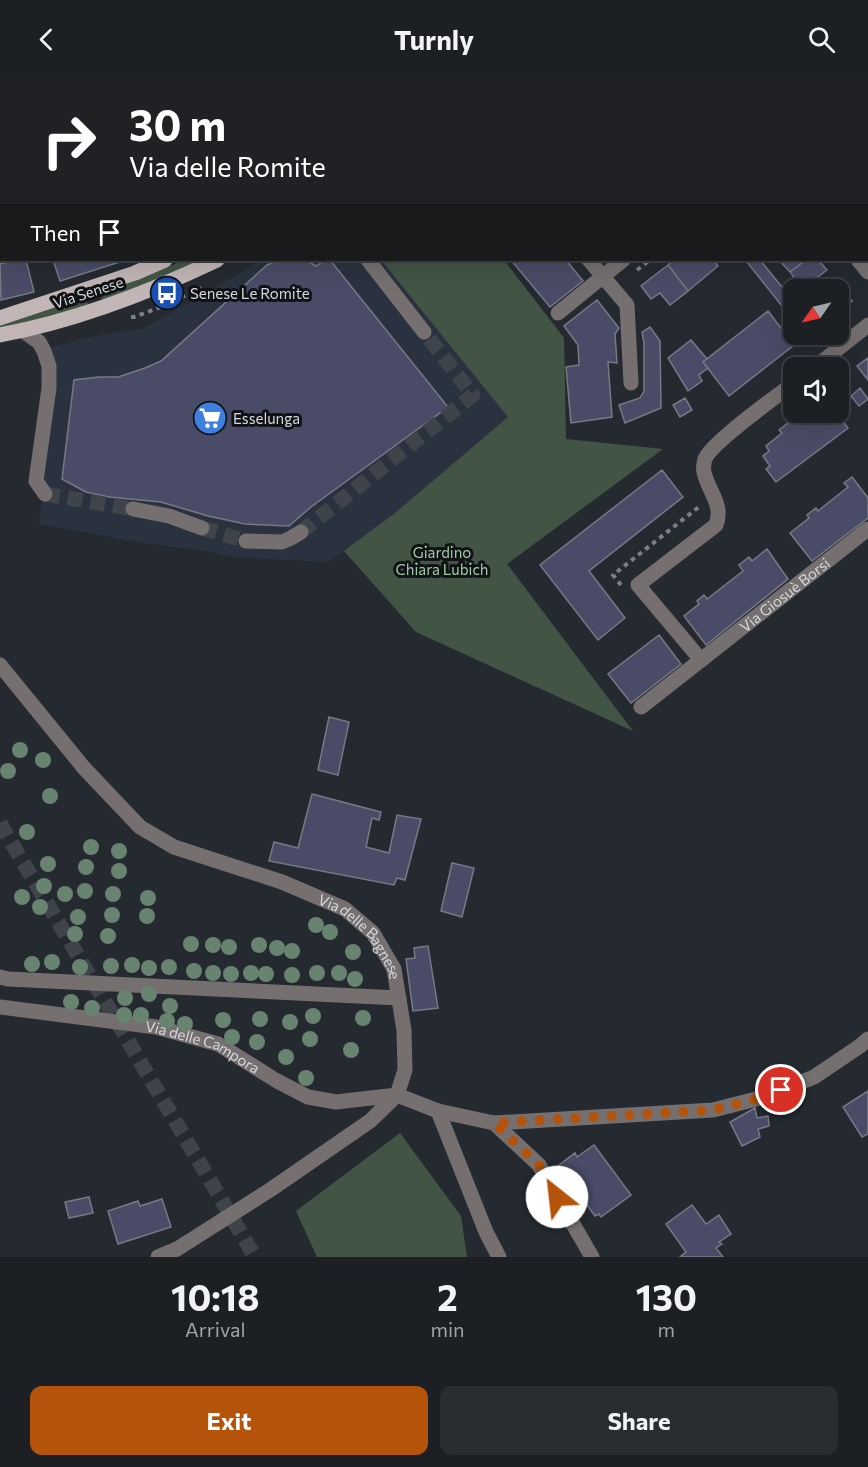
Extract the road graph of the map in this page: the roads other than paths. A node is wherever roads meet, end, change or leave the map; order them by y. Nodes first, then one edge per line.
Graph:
1 (163, 261) edge
2 (215, 261) edge
3 (369, 261) edge
4 (590, 261) edge
5 (622, 261) edge
6 (603, 276) junction
7 (558, 313) dead end
8 (0, 318) edge
9 (868, 325) edge
10 (22, 330) junction
11 (424, 332) tunnel mouth
12 (0, 335) edge
13 (828, 357) edge
14 (631, 383) dead end
15 (783, 392) edge
16 (45, 494) dead end
17 (134, 509) tunnel mouth
18 (202, 528) tunnel mouth
19 (868, 529) edge
20 (301, 532) tunnel mouth
21 (246, 541) tunnel mouth
22 (701, 660) junction
23 (0, 665) edge
24 (641, 707) dead end
25 (0, 977) edge
26 (399, 998) junction
27 (0, 1007) edge
28 (868, 1039) edge
29 (397, 1095) junction
30 (438, 1111) junction
31 (494, 1123) junction
32 (158, 1257) edge
33 (499, 1257) edge
34 (592, 1257) edge

1 - 8 main road, Via Senese
2 - 10 main road, Via Senese
3 - 11 street
4 - 6 street
5 - 6 street
6 - 7 street
6 - 14 street
9 - 13 street
10 - 12 main road, Via Senese
10 - 16 street
15 - 22 street
17 - 18 street
19 - 22 street, Via Giosuè Borsi
20 - 21 street
22 - 24 street, Via Giosuè Borsi
23 - 26 street, Via delle Bagnese
25 - 26 street
26 - 29 street, Via delle Bagnese
27 - 29 street, Via delle Campora
28 - 31 street
29 - 30 street
29 - 32 street
30 - 31 street
30 - 33 street
31 - 34 street

